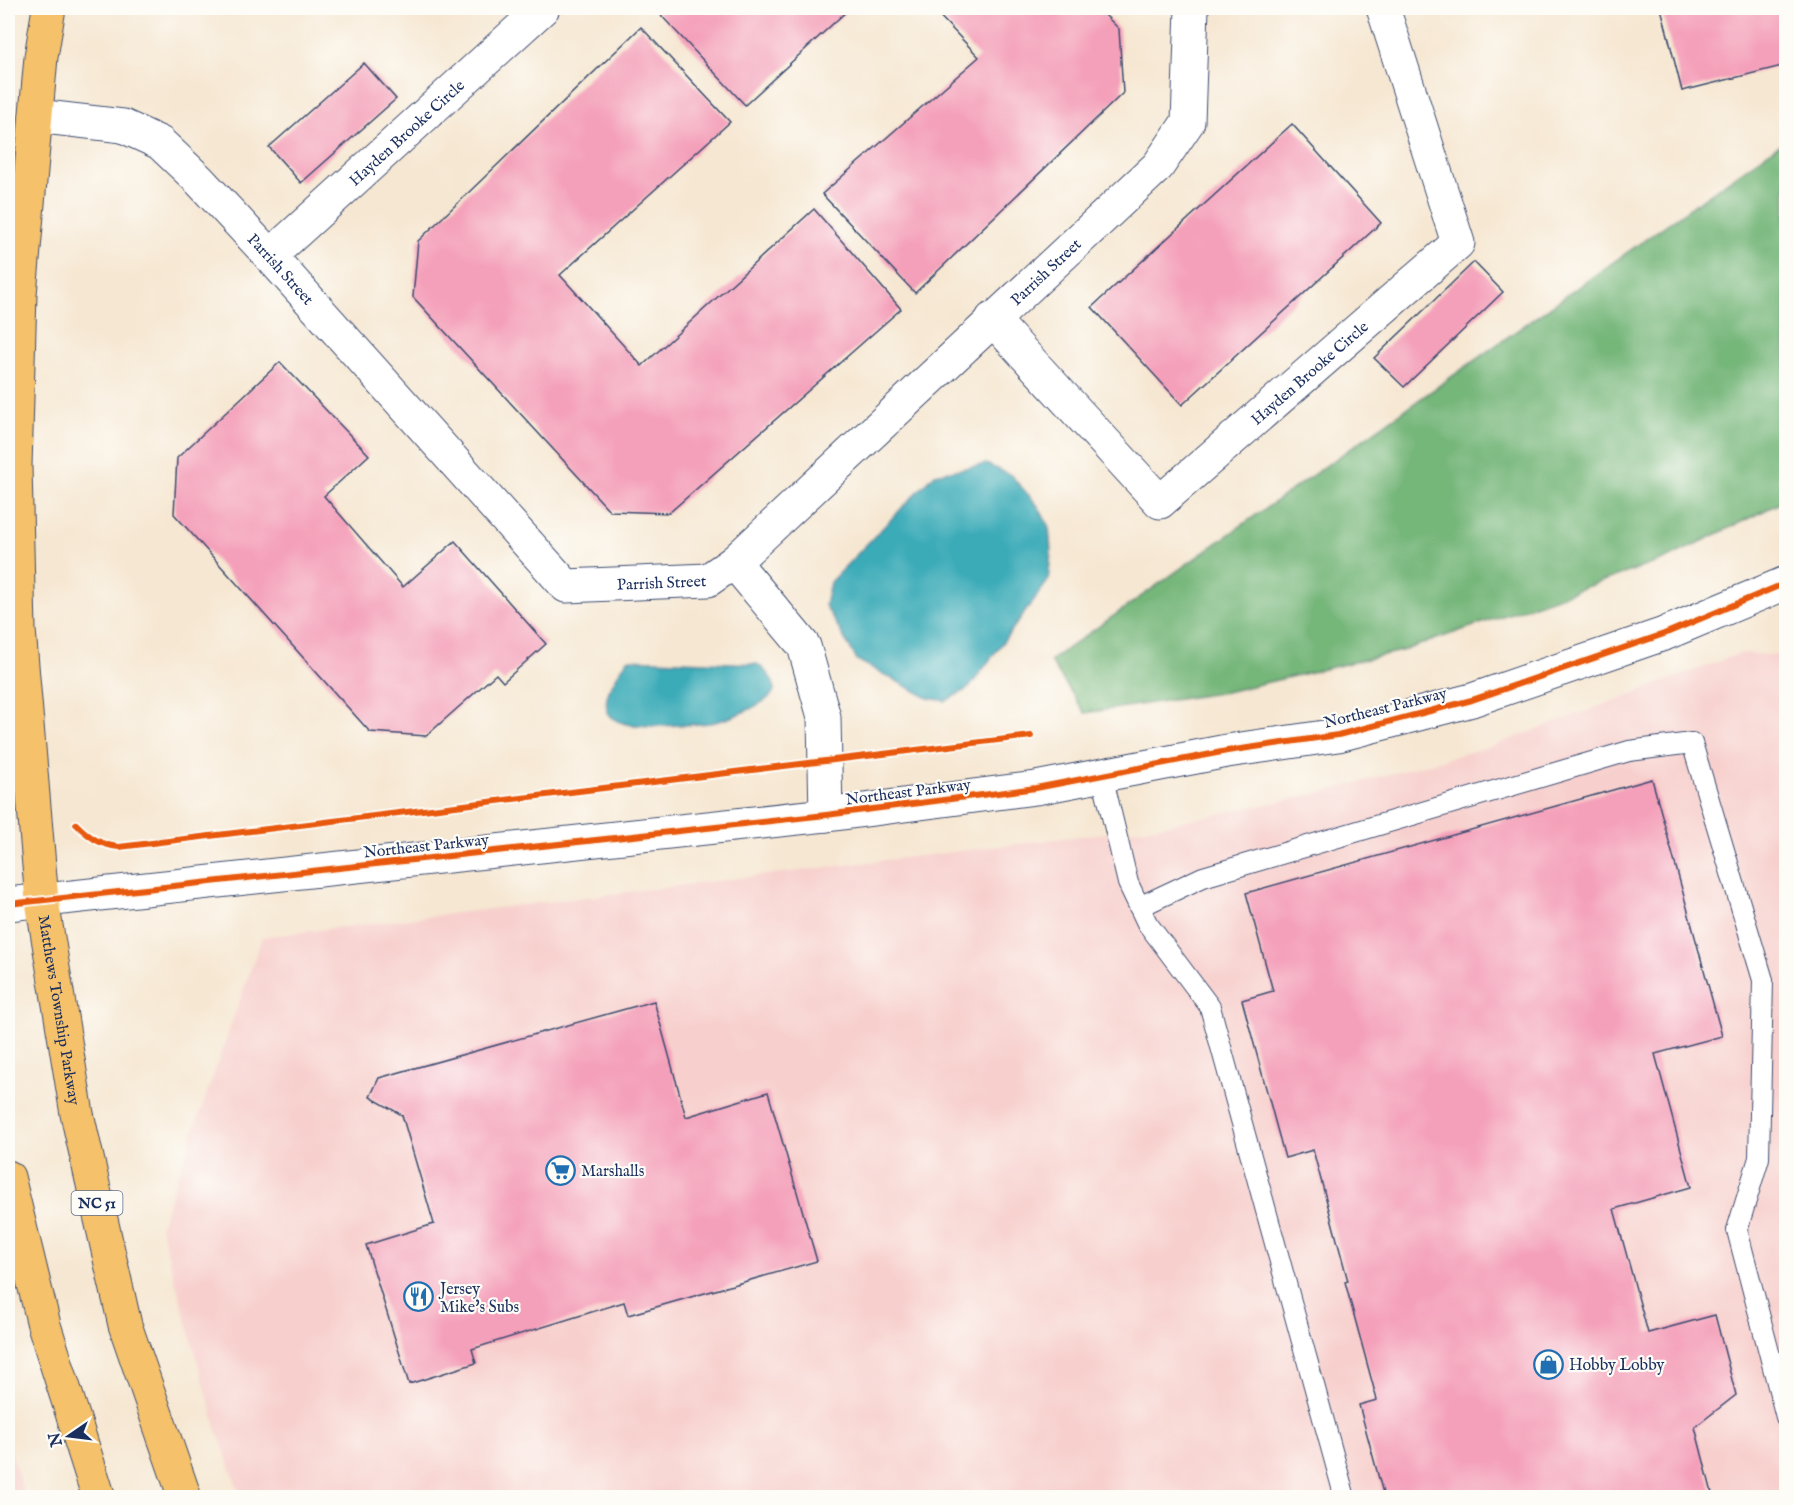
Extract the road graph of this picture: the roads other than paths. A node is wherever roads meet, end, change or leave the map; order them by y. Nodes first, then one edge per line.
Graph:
1 (50, 8) edge
2 (543, 8) edge
3 (1192, 8) edge
4 (1383, 8) edge
5 (36, 116) junction
6 (270, 256) junction
7 (993, 319) junction
8 (734, 562) junction
9 (1786, 583) edge
10 (1102, 775) junction
11 (825, 815) junction
12 (42, 901) junction
13 (8, 904) edge
14 (1139, 907) junction
15 (8, 1177) edge
16 (1786, 1417) edge
17 (99, 1497) edge
18 (185, 1497) edge
19 (1345, 1497) edge

1 - 5 main road, Matthews Township Parkway / NC 51
2 - 6 street, Hayden Brooke Circle
3 - 7 street, Parrish Street
4 - 7 street, Hayden Brooke Circle
5 - 6 street, Parrish Street
5 - 12 main road, Matthews Township Parkway / NC 51
6 - 8 street, Parrish Street
7 - 8 street, Parrish Street
8 - 11 street
9 - 10 street, Northeast Parkway
10 - 11 street, Northeast Parkway
10 - 14 lane
11 - 12 street, Northeast Parkway
12 - 13 street, Northeast Parkway
12 - 18 main road, Matthews Township Parkway / NC 51
14 - 16 lane
14 - 19 lane
15 - 17 main road

